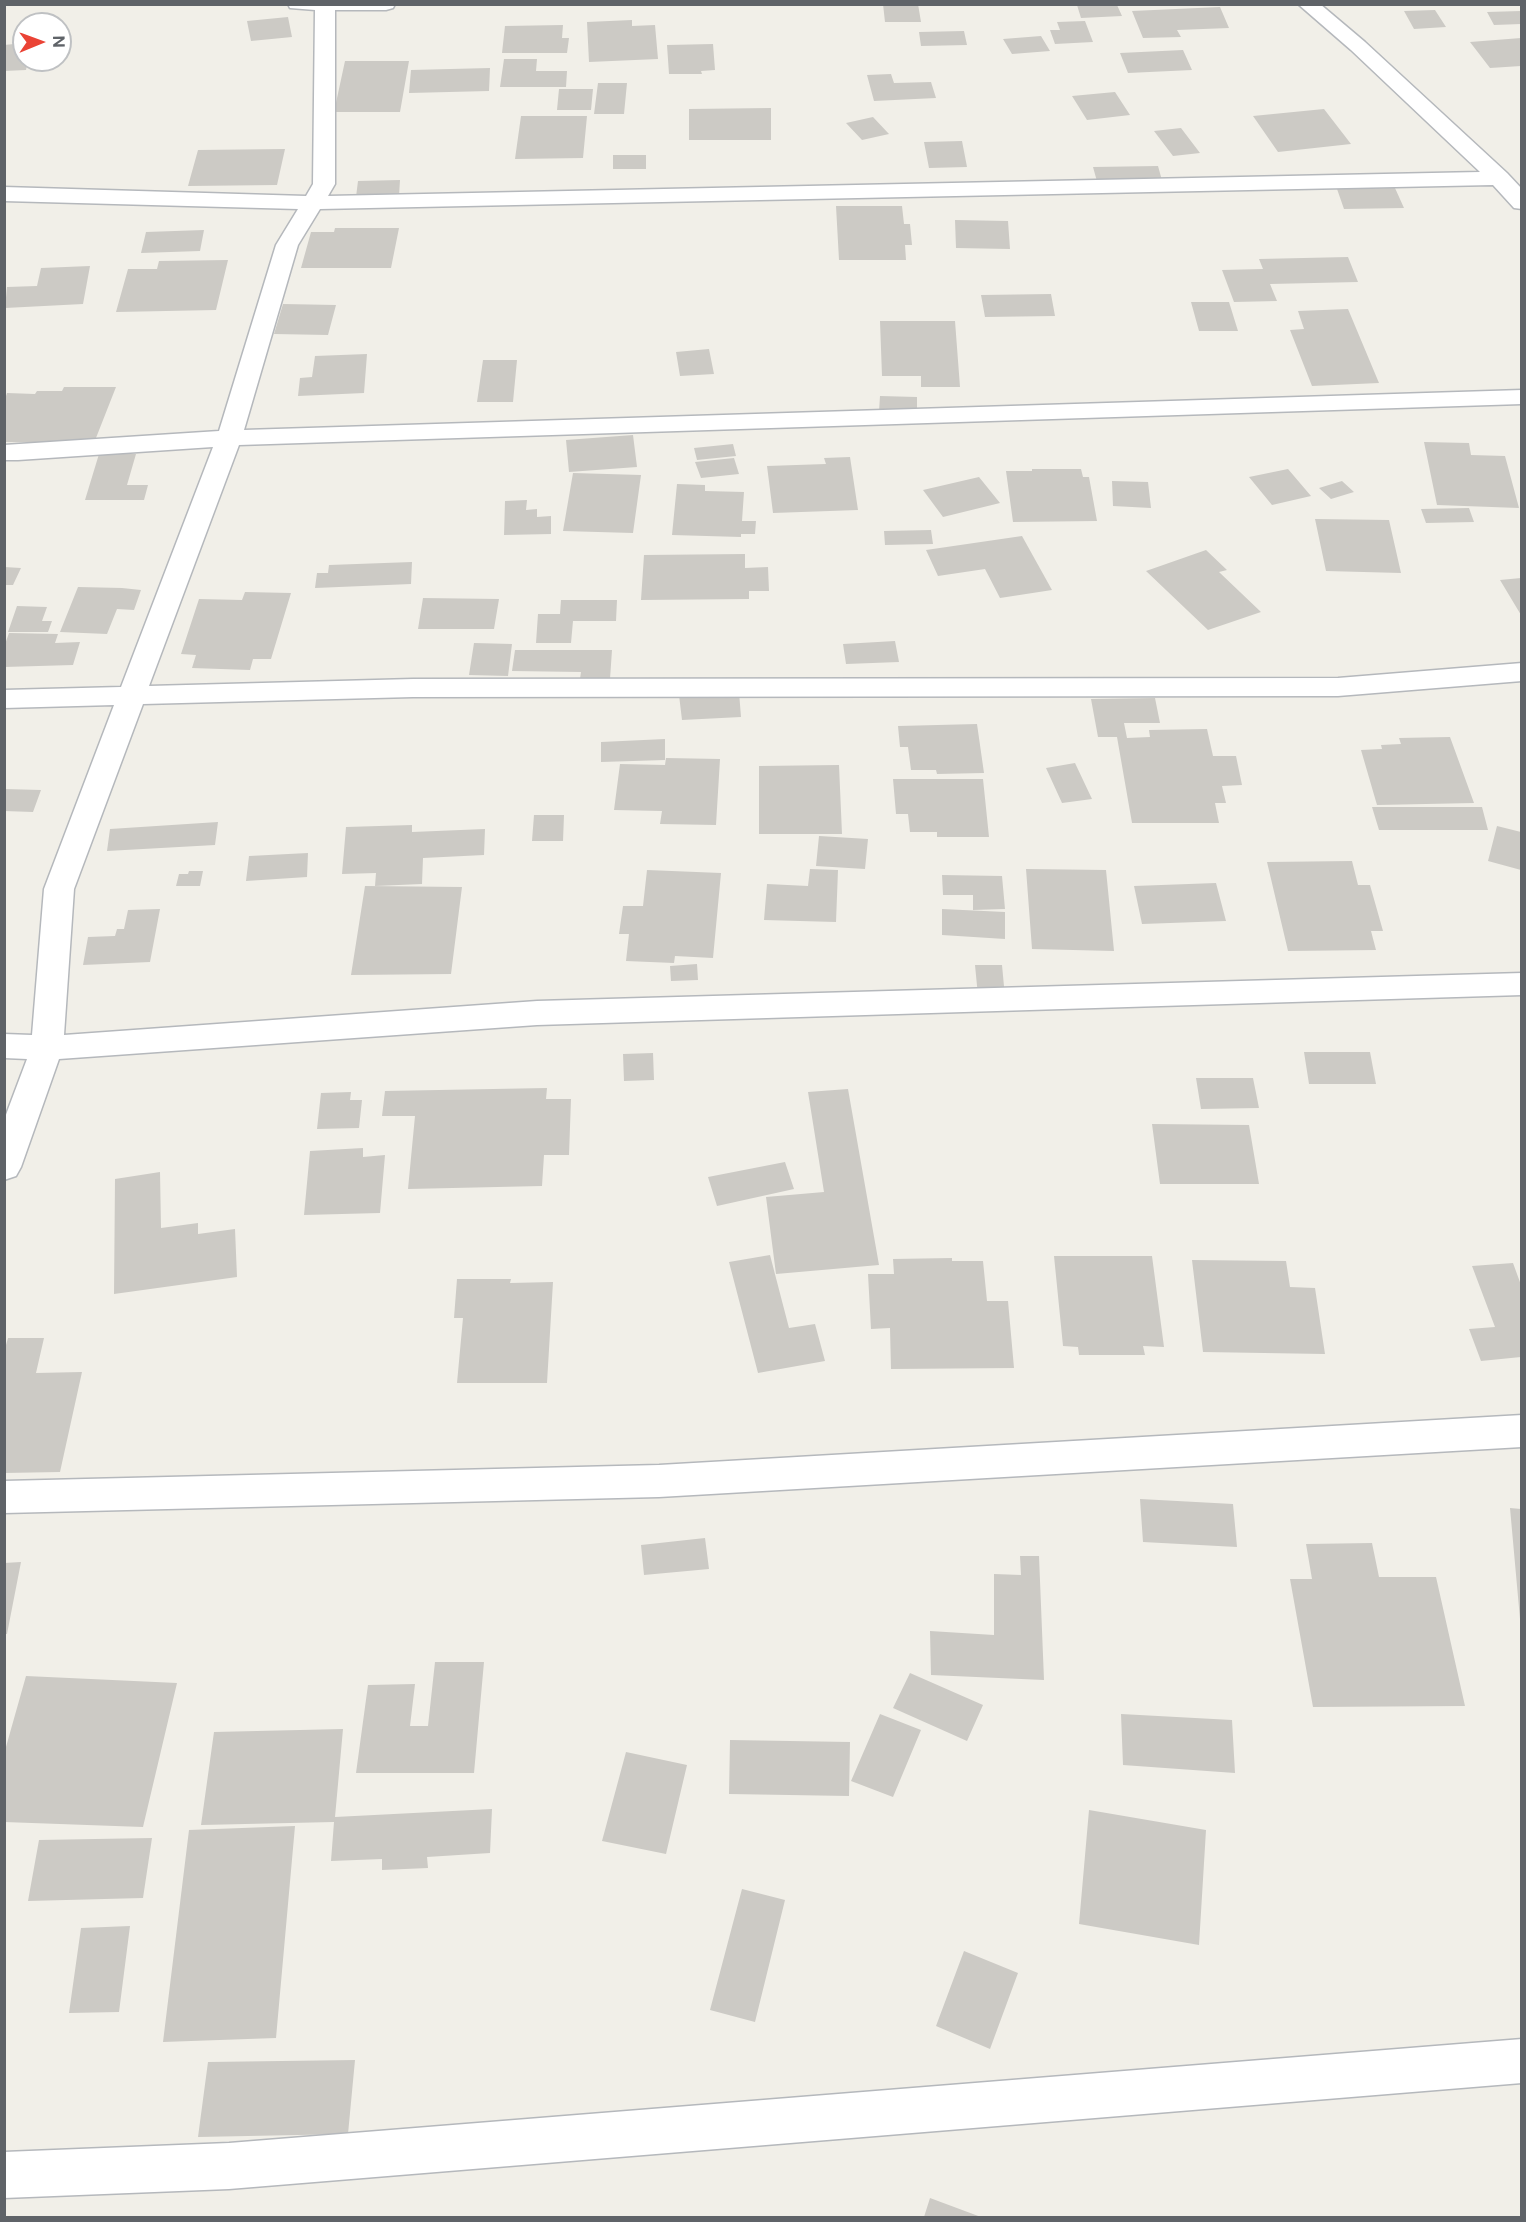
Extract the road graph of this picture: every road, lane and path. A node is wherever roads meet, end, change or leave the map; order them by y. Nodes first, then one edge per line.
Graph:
1 (297, 4) edge
2 (386, 4) edge
3 (1307, 4) edge
4 (326, 5) edge
5 (1499, 178) junction
6 (4, 194) edge
7 (312, 203) junction
8 (1521, 203) edge
9 (1521, 397) edge
10 (229, 438) junction
11 (4, 452) edge
12 (1521, 672) edge
13 (132, 696) junction
14 (4, 699) edge
15 (1521, 984) edge
16 (4, 1046) edge
17 (47, 1048) junction
18 (4, 1167) edge
19 (1521, 1431) edge
20 (4, 1497) edge
21 (1521, 2061) edge
22 (4, 2175) edge

1 - 4 street
2 - 4 street
3 - 5 street
4 - 7 street
5 - 7 street
5 - 8 street
6 - 7 street
7 - 10 street
9 - 10 street
10 - 11 street
10 - 13 street
12 - 13 street
13 - 14 street
13 - 17 street
15 - 17 street
16 - 17 street
17 - 18 street
19 - 20 street
21 - 22 street

